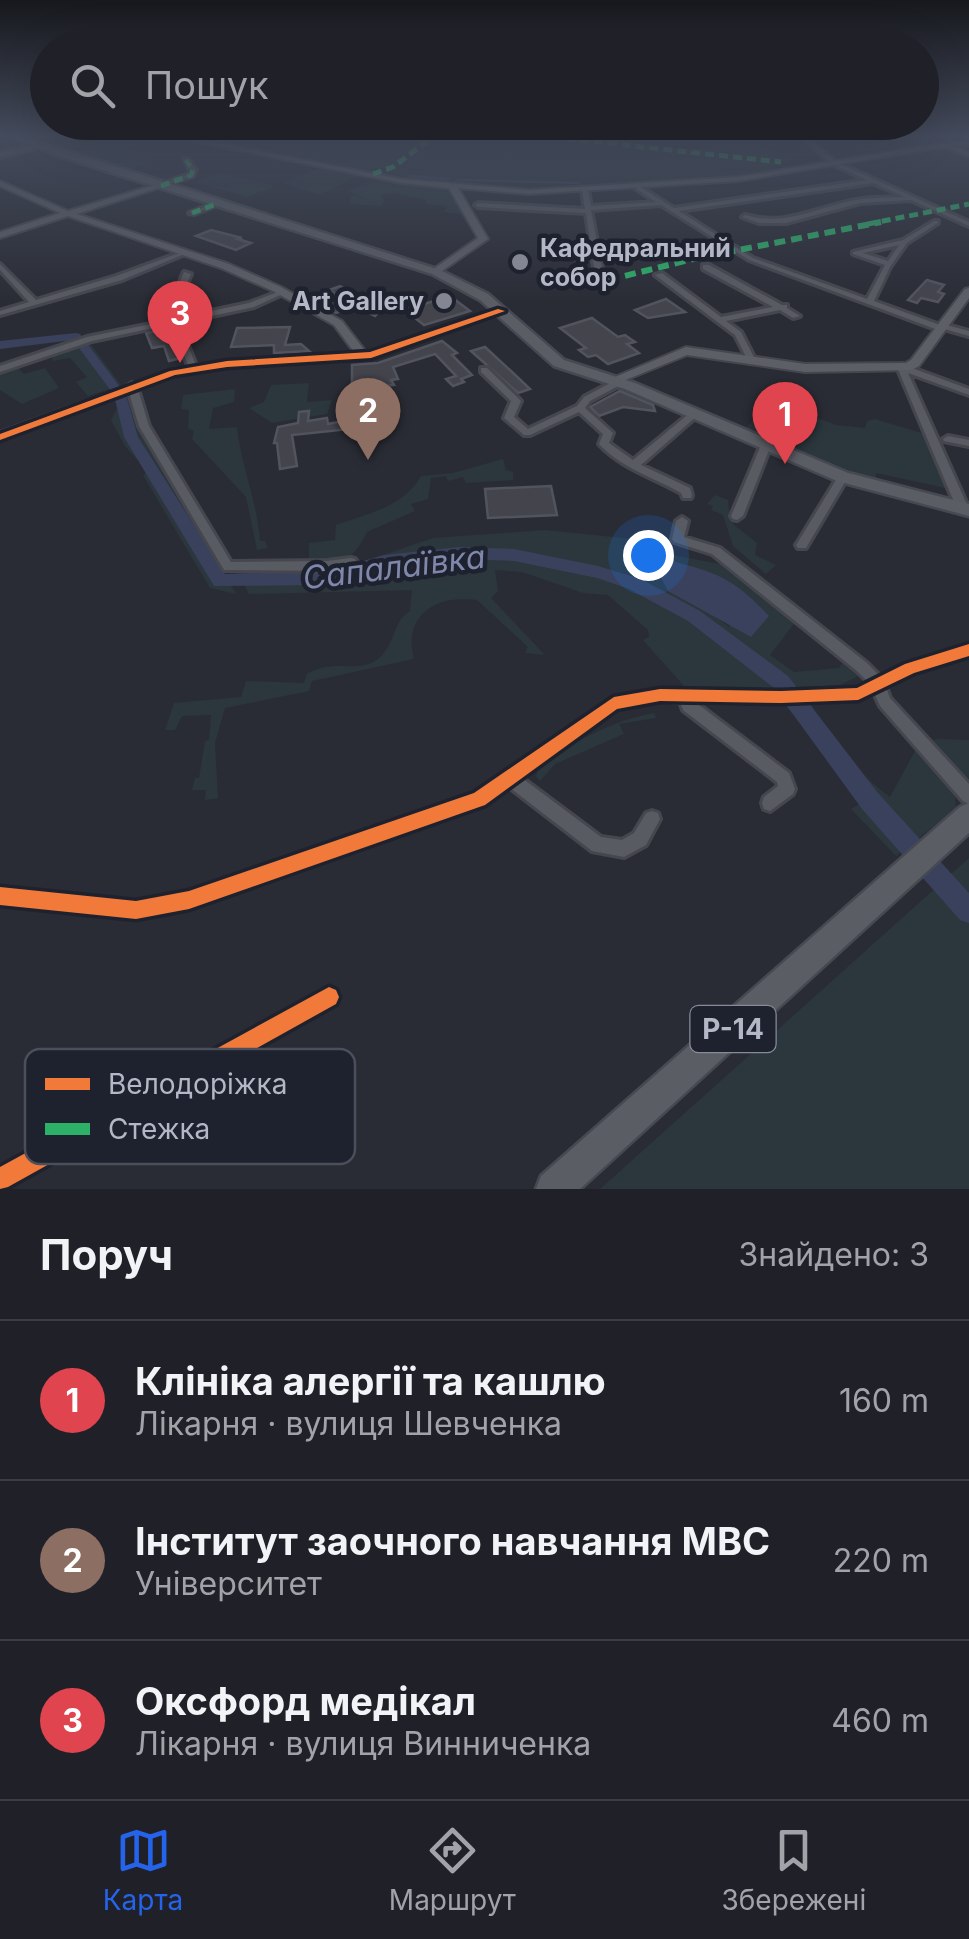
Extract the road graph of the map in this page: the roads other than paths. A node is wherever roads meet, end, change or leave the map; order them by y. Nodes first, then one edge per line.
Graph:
1 (21, 192) edge
2 (139, 192) edge
3 (180, 192) edge
4 (456, 192) edge
5 (585, 192) edge
6 (646, 192) edge
7 (799, 192) edge
8 (899, 192) edge
9 (912, 198) junction
10 (662, 203) junction
11 (216, 204) junction
12 (478, 205) dead end
13 (588, 210) junction
14 (673, 210) junction
15 (68, 214) junction
16 (192, 214) dead end
17 (745, 217) dead end
18 (936, 222) dead end
19 (969, 224) edge
20 (2, 233) edge
21 (906, 242) junction
22 (184, 252) junction
23 (890, 264) junction
24 (0, 266) edge
25 (706, 267) dead end
26 (436, 272) junction
27 (187, 274) dead end
28 (659, 276) dead end
29 (603, 278) dead end
30 (969, 291) edge
31 (283, 292) junction
32 (34, 303) junction
33 (869, 303) junction
34 (784, 307) junction
35 (964, 307) edge
36 (500, 312) junction
37 (0, 313) edge
38 (796, 316) dead end
39 (173, 320) junction
40 (718, 320) junction
41 (942, 327) junction
42 (969, 334) edge
43 (363, 356) junction
44 (752, 361) junction
45 (901, 367) junction
46 (193, 368) junction
47 (0, 369) edge
48 (484, 370) dead end
49 (616, 381) junction
50 (128, 388) junction
51 (969, 392) edge
52 (580, 408) junction
53 (694, 414) junction
54 (1, 436) edge
55 (948, 439) dead end
56 (969, 443) edge
57 (766, 445) junction
58 (635, 464) junction
59 (844, 476) junction
60 (687, 495) dead end
61 (966, 510) edge
62 (737, 516) dead end
63 (682, 521) dead end
64 (802, 545) dead end
65 (350, 562) dead end
66 (969, 650) edge
67 (877, 683) junction
68 (686, 695) junction
69 (508, 776) junction
70 (969, 796) edge
71 (770, 803) dead end
72 (969, 816) edge
73 (652, 819) dead end
74 (0, 896) edge
75 (328, 997) dead end
76 (234, 1049) edge
77 (27, 1164) edge
78 (0, 1179) edge
79 (554, 1189) edge

1 - 15 street
2 - 15 street
3 - 11 main road
4 - 26 street
5 - 13 street
6 - 10 street
7 - 14 street
8 - 9 street
9 - 17 street
9 - 19 street
10 - 13 street
10 - 14 street
11 - 16 street
11 - 26 main road
12 - 13 street
13 - 29 street
14 - 33 street
15 - 20 street
15 - 22 street
18 - 21 street
21 - 23 street
21 - 23 street
22 - 31 street
22 - 32 street
23 - 33 street
24 - 32 street
25 - 34 street
26 - 36 main road
27 - 39 street
28 - 40 street
30 - 35 street
31 - 39 street
31 - 43 street
32 - 37 street
33 - 41 street
34 - 38 street
34 - 40 street
35 - 41 street
36 - 43 street
36 - 49 main road
39 - 46 street
39 - 47 street
40 - 44 street
41 - 42 street
41 - 45 street
43 - 46 street
44 - 45 street
44 - 49 street
45 - 51 street
45 - 61 street
46 - 50 street
48 - 52 street
49 - 52 street
49 - 53 main road
50 - 54 street
50 - 65 street
52 - 58 street
53 - 57 main road
53 - 58 street
55 - 56 street
57 - 59 main road
57 - 62 street
58 - 60 street
59 - 61 main road
59 - 64 street
63 - 67 street
66 - 67 street
67 - 68 street
67 - 70 street
68 - 69 street
68 - 71 street
69 - 73 street
69 - 74 street
72 - 79 main road, Р-14
75 - 76 street
77 - 78 street

